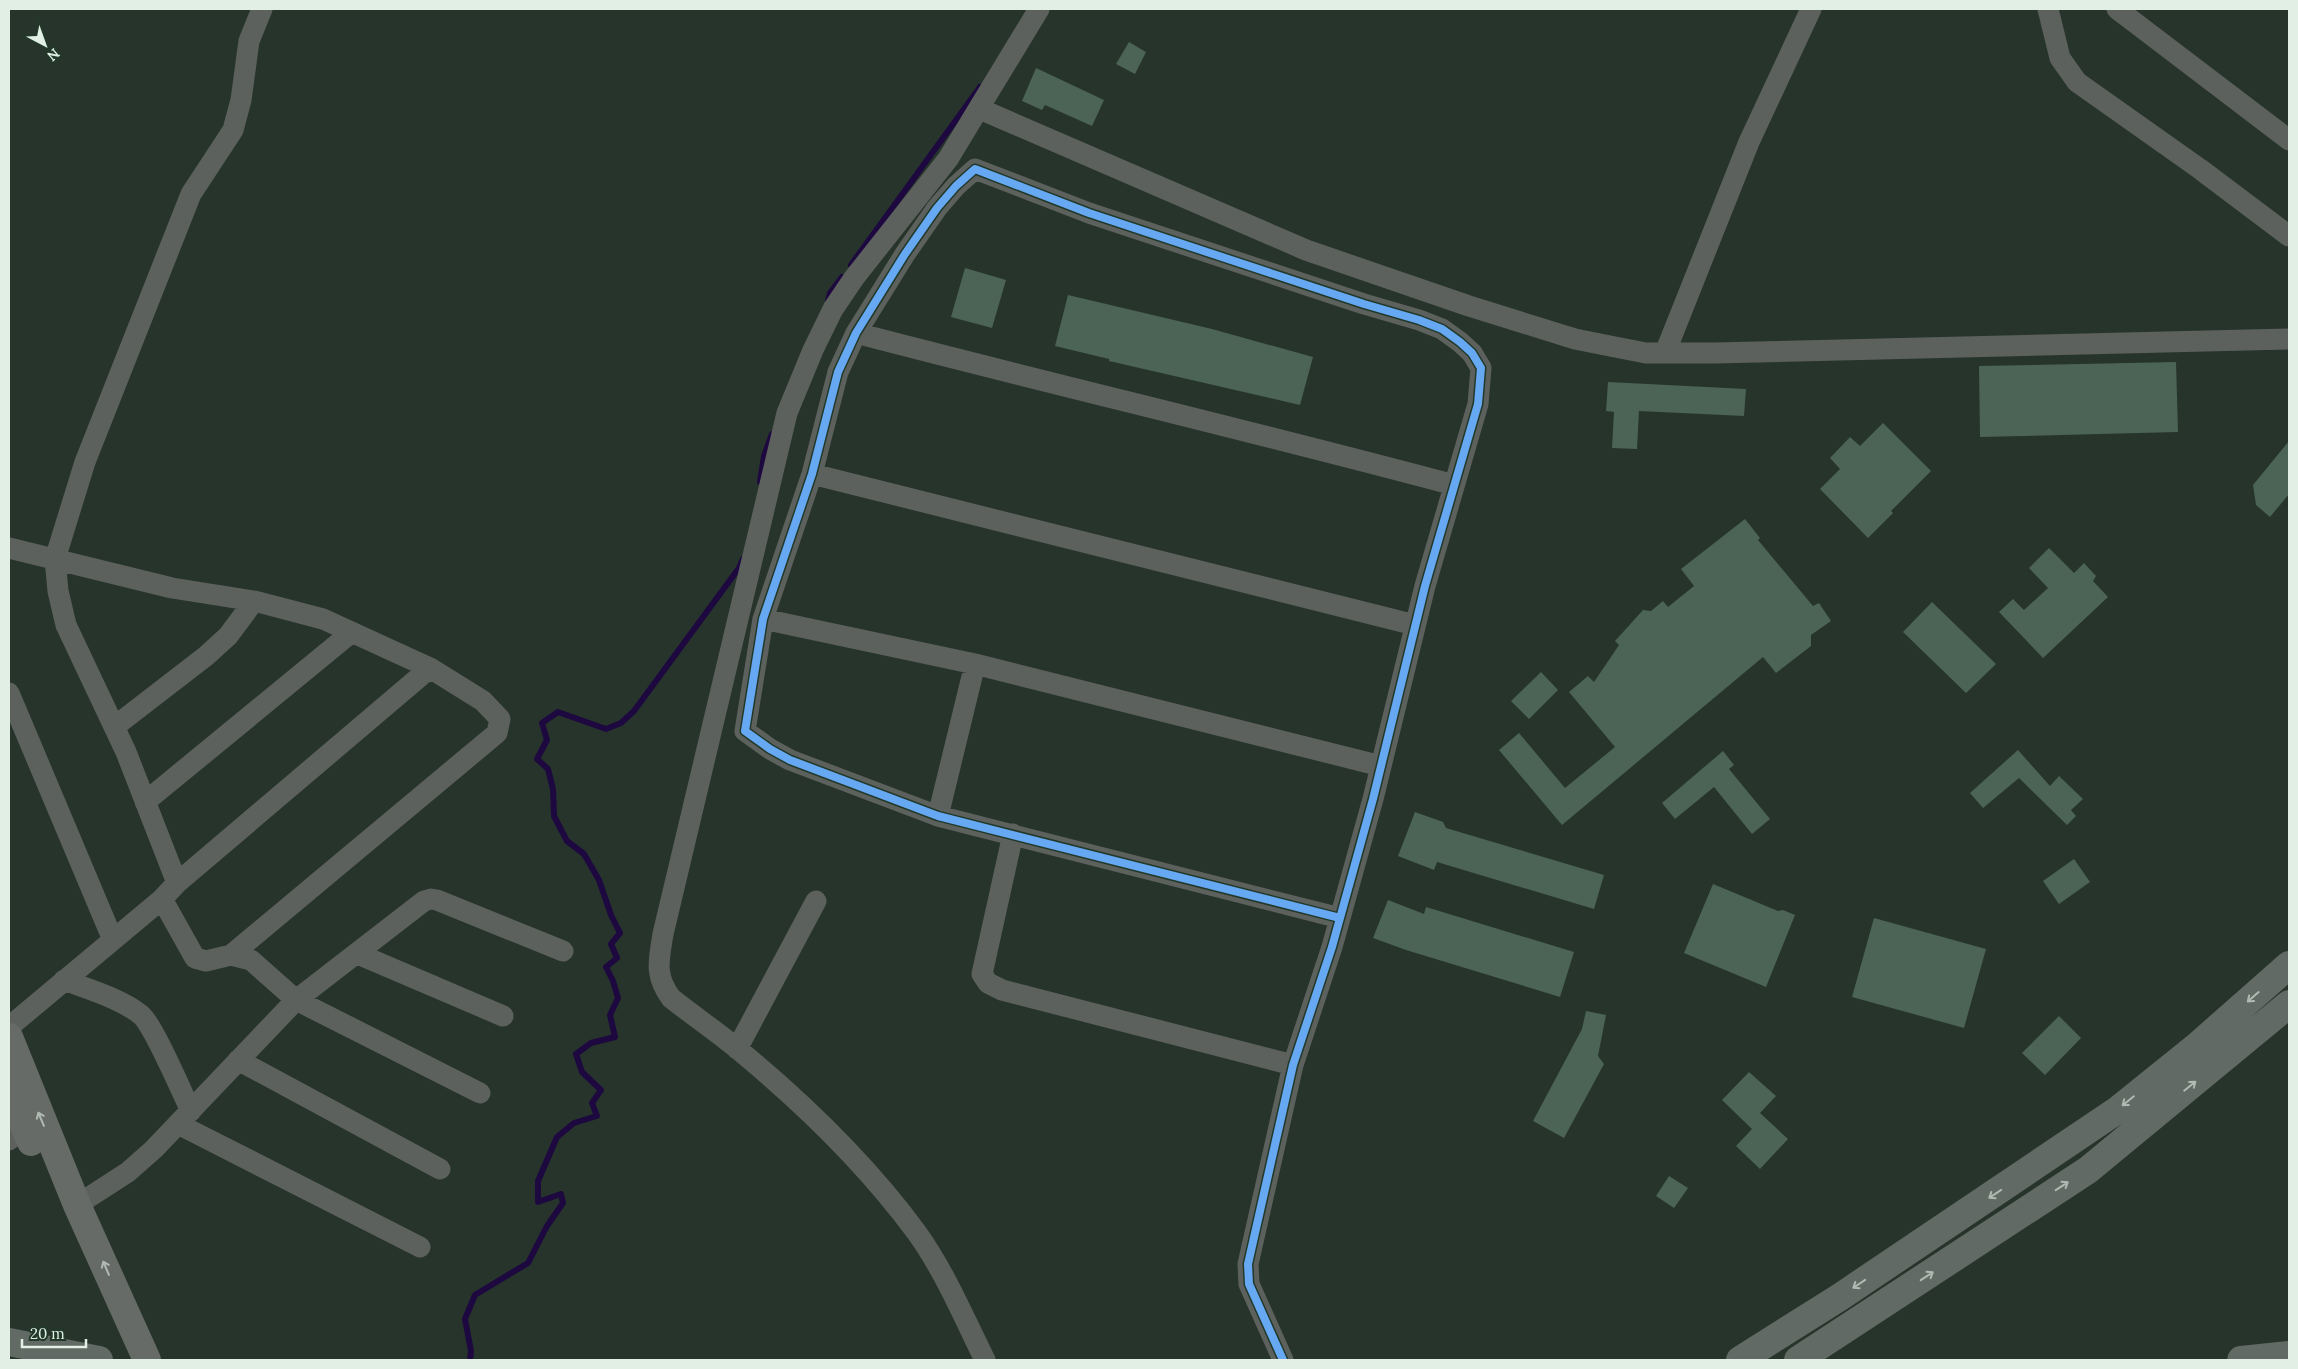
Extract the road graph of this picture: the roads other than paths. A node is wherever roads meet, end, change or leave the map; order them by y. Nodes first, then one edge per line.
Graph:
1 (262, 9) edge
2 (1039, 9) edge
3 (1811, 9) edge
4 (2048, 9) edge
5 (2117, 9) edge
6 (980, 109) junction
7 (2289, 140) edge
8 (2289, 236) edge
9 (856, 333) junction
10 (2289, 339) edge
11 (1665, 353) junction
12 (812, 474) junction
13 (1454, 485) junction
14 (9, 548) edge
15 (54, 559) junction
16 (254, 602) junction
17 (764, 619) junction
18 (1415, 625) junction
19 (352, 632) junction
20 (975, 664) junction
21 (430, 668) junction
22 (9, 693) edge
23 (114, 727) junction
24 (1381, 766) junction
25 (145, 802) junction
26 (938, 816) junction
27 (1013, 834) junction
28 (177, 883) junction
29 (162, 899) junction
30 (816, 900) dead end
31 (1340, 918) junction
32 (113, 940) junction
33 (563, 951) dead end
34 (358, 954) junction
35 (230, 955) junction
36 (2289, 965) edge
37 (64, 980) junction
38 (296, 1000) junction
39 (2289, 1004) edge
40 (502, 1016) dead end
41 (9, 1026) edge
42 (9, 1037) edge
43 (738, 1049) junction
44 (238, 1060) junction
45 (1293, 1065) junction
46 (9, 1090) edge
47 (480, 1093) dead end
48 (184, 1118) junction
49 (16, 1133) edge
50 (440, 1169) dead end
51 (77, 1205) junction
52 (420, 1246) dead end
53 (9, 1342) edge
54 (2289, 1355) edge
55 (98, 1360) edge
56 (127, 1360) edge
57 (147, 1360) edge
58 (985, 1360) edge
59 (1283, 1360) edge
60 (1740, 1360) edge
61 (1798, 1360) edge
62 (2241, 1360) edge

1 - 15 street
2 - 6 street
3 - 11 street
4 - 8 street
5 - 7 street
6 - 11 street
6 - 43 street
9 - 12 street
9 - 13 street
9 - 13 street
10 - 11 street
12 - 17 street
12 - 18 street
13 - 18 street
14 - 15 street
15 - 16 street
15 - 23 street
16 - 19 street
16 - 23 street
17 - 20 street
17 - 26 street
18 - 24 street
19 - 21 street
19 - 25 street
20 - 24 street
20 - 26 street
21 - 28 street
21 - 35 street
22 - 32 street
23 - 25 street
24 - 31 street
25 - 28 street
26 - 27 street
27 - 31 street
27 - 45 street
28 - 29 street
29 - 32 street
29 - 35 street
30 - 43 street
31 - 45 street
32 - 37 street
33 - 34 street
34 - 38 street
34 - 40 street
35 - 38 street
36 -> 60 main road
37 - 41 street
37 - 48 street
38 - 44 street
38 - 47 street
61 -> 39 main road
51 -> 42 main road
43 - 58 street
44 - 48 street
44 - 50 street
45 - 59 street
46 - 49 main road
48 - 51 street
48 - 52 street
49 - 56 main road
57 -> 51 main road
53 - 55 main road
54 - 62 main road

